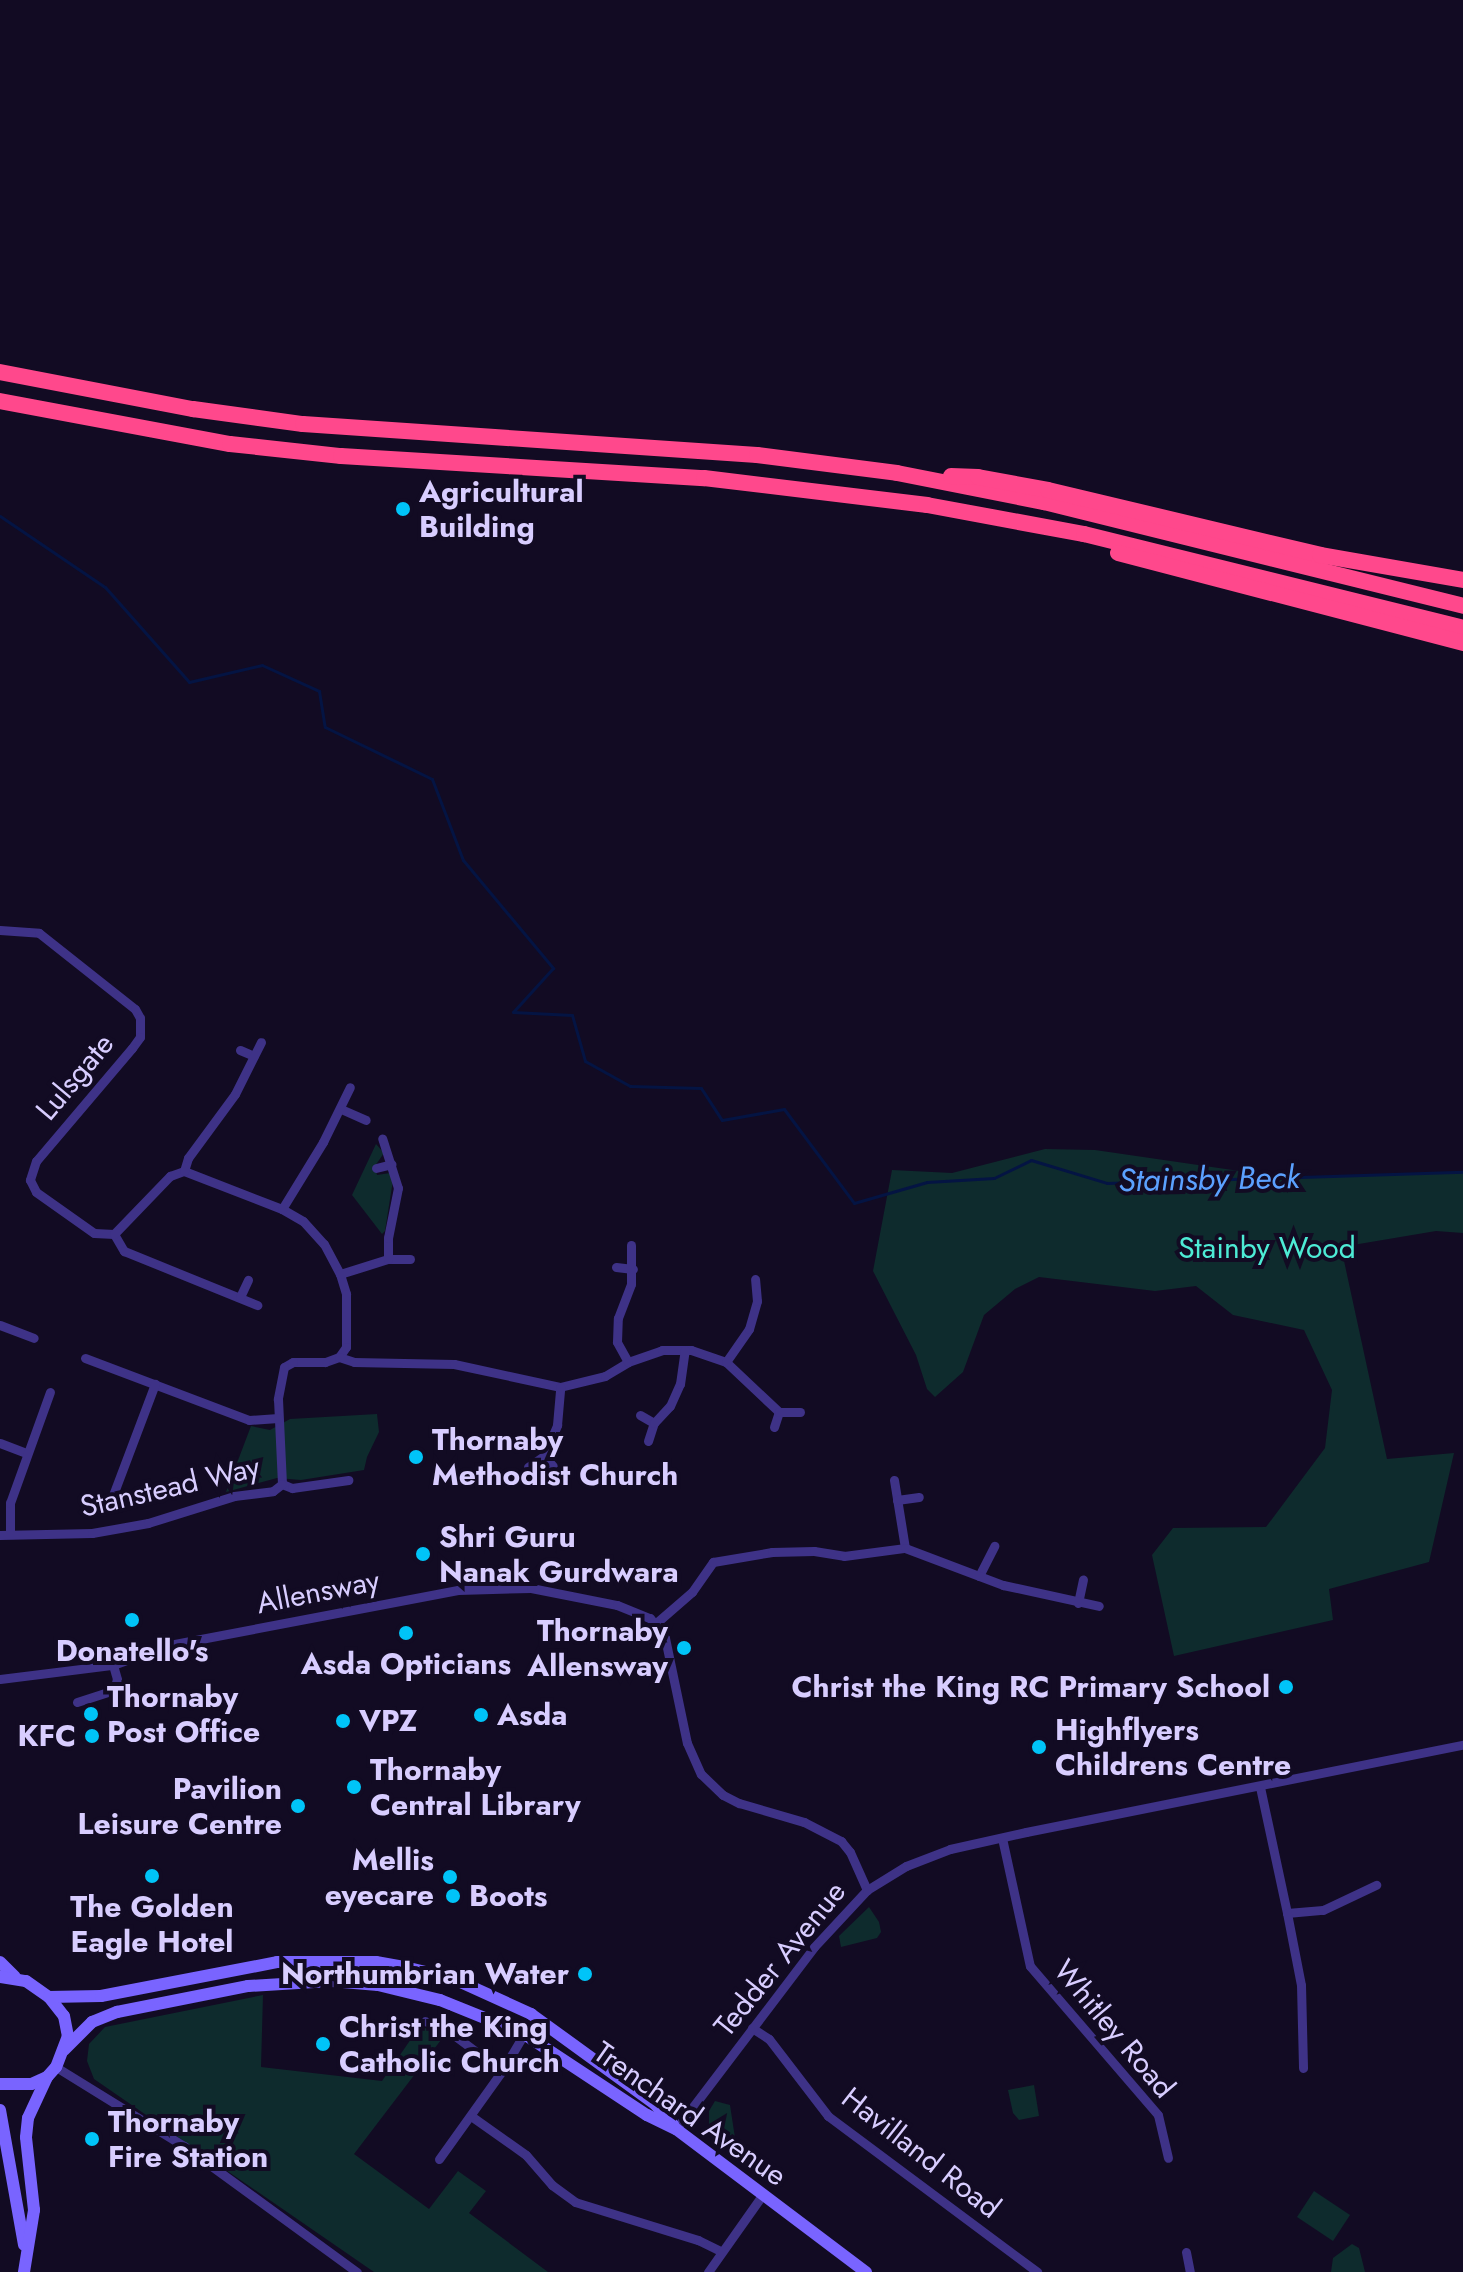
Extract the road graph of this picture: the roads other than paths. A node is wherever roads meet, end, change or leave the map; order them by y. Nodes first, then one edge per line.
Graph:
1 (0, 372) edge
2 (0, 401) edge
3 (897, 473) junction
4 (1002, 520) junction
5 (1463, 580) edge
6 (1463, 606) edge
7 (1463, 628) edge
8 (1463, 643) edge
9 (0, 930) edge
10 (261, 1042) dead end
11 (240, 1050) dead end
12 (254, 1056) junction
13 (350, 1087) dead end
14 (341, 1109) junction
15 (366, 1120) dead end
16 (382, 1138) dead end
17 (392, 1164) junction
18 (376, 1168) dead end
19 (184, 1171) junction
20 (282, 1209) junction
21 (114, 1234) junction
22 (631, 1245) dead end
23 (388, 1259) junction
24 (410, 1259) dead end
25 (616, 1267) dead end
26 (633, 1269) junction
27 (340, 1274) junction
28 (755, 1279) dead end
29 (248, 1280) dead end
30 (240, 1297) junction
31 (257, 1305) dead end
32 (0, 1325) edge
33 (34, 1338) dead end
34 (685, 1350) junction
35 (339, 1357) junction
36 (85, 1358) dead end
37 (628, 1362) junction
38 (726, 1362) junction
39 (155, 1384) junction
40 (560, 1387) junction
41 (50, 1392) dead end
42 (779, 1412) junction
43 (800, 1412) dead end
44 (640, 1415) dead end
45 (278, 1418) junction
46 (654, 1423) junction
47 (774, 1427) dead end
48 (648, 1441) dead end
49 (0, 1443) edge
50 (26, 1453) junction
51 (544, 1456) junction
52 (553, 1466) dead end
53 (528, 1467) dead end
54 (348, 1480) dead end
55 (894, 1480) dead end
56 (282, 1484) junction
57 (113, 1495) dead end
58 (919, 1497) dead end
59 (897, 1500) junction
60 (5, 1534) edge
61 (994, 1546) dead end
62 (905, 1548) junction
63 (979, 1576) junction
64 (1083, 1580) dead end
65 (1078, 1603) junction
66 (1099, 1606) dead end
67 (655, 1624) junction
68 (113, 1665) junction
69 (0, 1679) edge
70 (77, 1702) dead end
71 (1463, 1745) edge
72 (1260, 1787) junction
73 (1002, 1838) junction
74 (1376, 1885) dead end
75 (867, 1890) junction
76 (1287, 1913) junction
77 (0, 1962) edge
78 (243, 1966) junction
79 (0, 1977) edge
80 (15, 1977) junction
81 (248, 1986) junction
82 (49, 1997) junction
83 (425, 2021) dead end
84 (752, 2028) junction
85 (524, 2034) junction
86 (64, 2050) junction
87 (1303, 2068) dead end
88 (609, 2069) junction
89 (502, 2071) junction
90 (52, 2072) junction
91 (600, 2082) junction
92 (0, 2084) edge
93 (0, 2110) edge
94 (471, 2116) junction
95 (676, 2129) junction
96 (1168, 2158) dead end
97 (439, 2159) dead end
98 (763, 2194) junction
99 (721, 2251) junction
100 (25, 2252) junction
101 (1186, 2252) dead end
102 (713, 2270) edge
103 (24, 2272) edge
104 (357, 2272) edge
105 (866, 2272) edge
106 (1037, 2272) edge
107 (1190, 2272) edge

1 - 3 highway
2 - 4 highway
3 - 5 highway
3 - 6 highway
4 - 7 highway
4 - 8 highway
9 - 21 street, Lulsgate
10 - 12 street
11 - 12 street
12 - 19 street
13 - 14 street
14 - 15 street
14 - 20 street
16 - 17 street
17 - 18 street
17 - 23 street
19 - 20 street
19 - 21 street
20 - 27 street
21 - 30 street, Lulsgate
22 - 26 street
23 - 24 street
23 - 27 street
25 - 26 street
26 - 37 street
27 - 35 street
28 - 38 street
29 - 30 street
30 - 31 street, Lulsgate
32 - 33 street
34 - 37 street
34 - 38 street
34 - 46 street
35 - 40 street
35 - 45 street
36 - 39 street
37 - 40 street
38 - 42 street
39 - 45 street
39 - 57 street
40 - 51 street
41 - 50 street
42 - 43 street
42 - 47 street
44 - 46 street
45 - 56 street
46 - 48 street
49 - 50 street
50 - 60 street
51 - 52 street
51 - 53 street
54 - 56 street, Stanstead Way
55 - 59 street
56 - 60 street, Stanstead Way
58 - 59 street
59 - 62 street
61 - 63 street
62 - 63 street
62 - 67 street
63 - 65 street
64 - 65 street
65 - 66 street
67 - 68 street, Allensway
67 - 75 street
68 - 69 street, Allensway
68 - 70 street
71 - 72 street, Tedder Avenue
72 - 73 street, Tedder Avenue
72 - 76 street
73 - 75 street, Tedder Avenue
73 - 96 street, Whitley Road
74 - 76 street
75 - 84 street, Tedder Avenue
76 - 87 street
77 - 80 street
78 - 81 street
78 - 82 street, Trenchard Avenue
78 - 88 street, Trenchard Avenue
79 - 80 street
80 - 82 street
81 - 85 street, Trenchard Avenue
81 - 86 street, Trenchard Avenue
82 - 86 street
83 - 89 street
84 - 95 street, Tedder Avenue
84 - 106 street, Havilland Road
85 - 89 street
85 - 91 street, Trenchard Avenue
86 - 90 street
88 - 91 street
88 - 95 street, Trenchard Avenue
89 - 94 street
90 - 92 street
90 - 100 street
90 - 104 street
91 - 95 street, Trenchard Avenue
93 - 100 street
94 - 97 street
94 - 99 street
95 - 98 street, Trenchard Avenue
98 - 99 street
98 - 105 street, Trenchard Avenue
99 - 102 street
100 - 103 street
101 - 107 street

